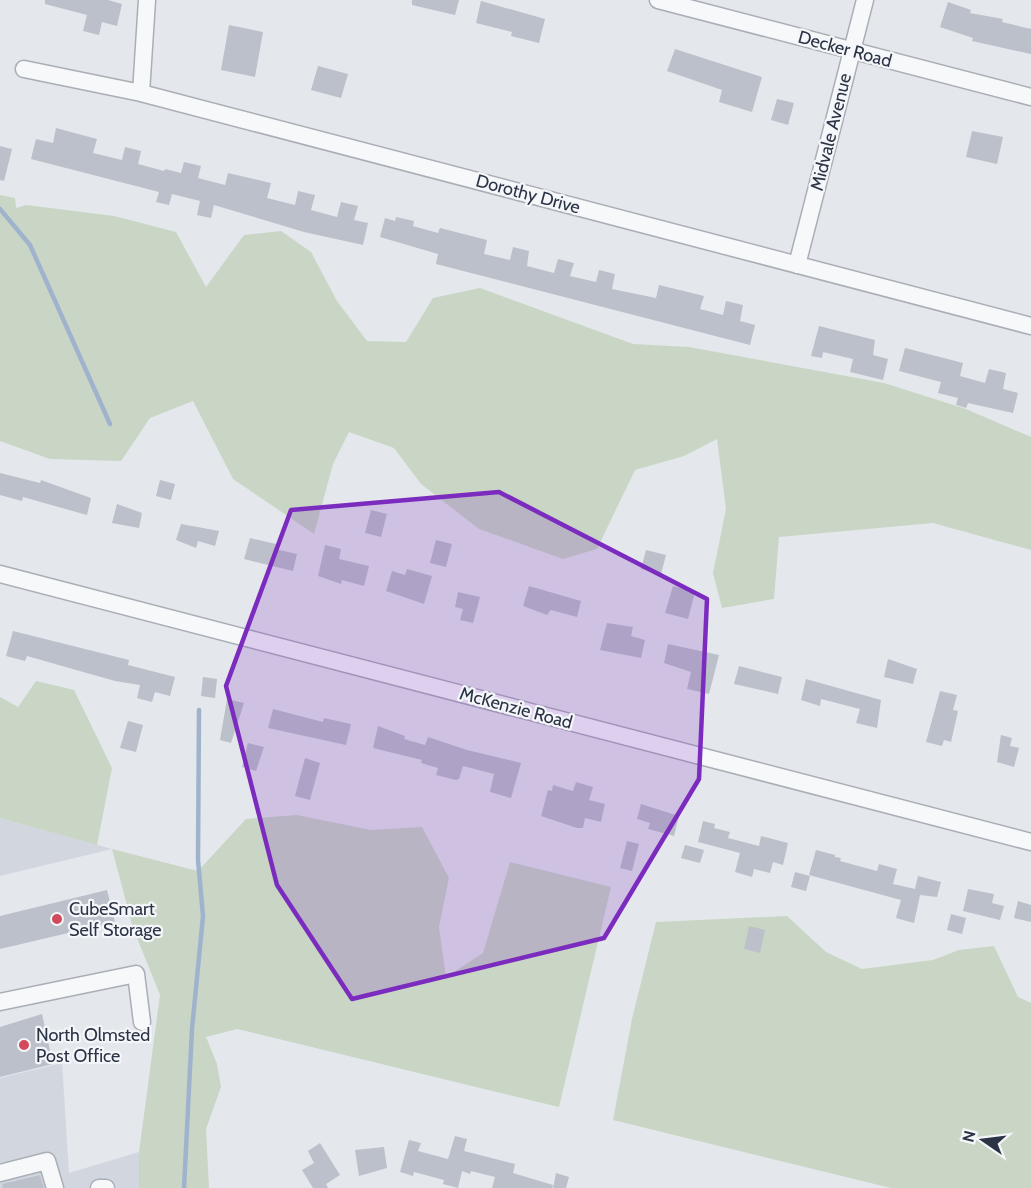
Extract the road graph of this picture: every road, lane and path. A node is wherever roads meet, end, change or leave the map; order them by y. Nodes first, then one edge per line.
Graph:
1 (147, 0) edge
2 (658, 0) edge
3 (865, 0) edge
4 (852, 51) junction
5 (24, 69) dead end
6 (141, 93) junction
7 (1031, 97) edge
8 (797, 265) junction
9 (1031, 326) edge
10 (0, 574) edge
11 (1031, 842) edge
12 (0, 1002) edge
13 (142, 1022) dead end
14 (0, 1173) edge
15 (55, 1188) edge
16 (99, 1188) edge
17 (106, 1188) edge

1 - 6 street
2 - 4 street, Decker Road
3 - 4 street, Midvale Avenue
4 - 7 street, Decker Road
4 - 8 street, Midvale Avenue
5 - 6 street, Dorothy Drive
6 - 8 street, Dorothy Drive
8 - 9 street, Dorothy Drive
10 - 11 street, McKenzie Road
12 - 13 street
14 - 15 street
16 - 17 street

